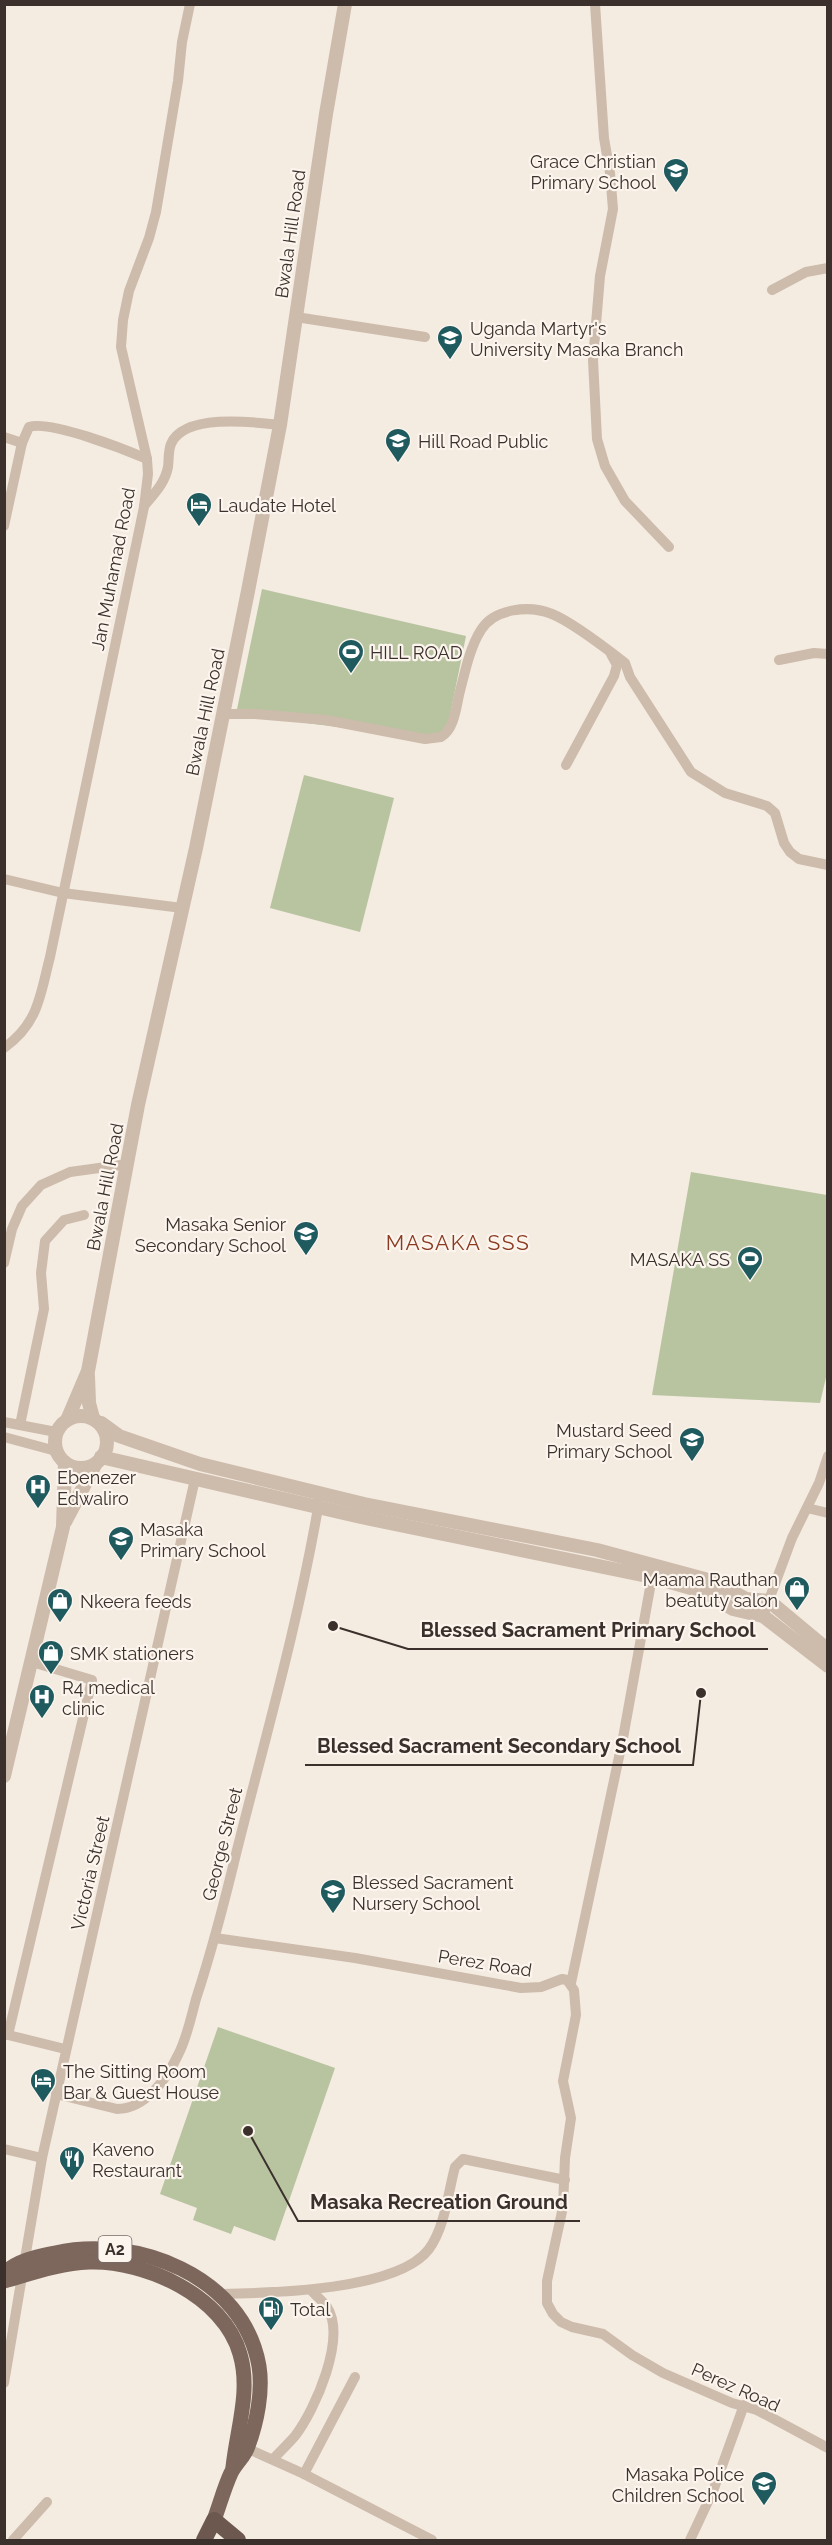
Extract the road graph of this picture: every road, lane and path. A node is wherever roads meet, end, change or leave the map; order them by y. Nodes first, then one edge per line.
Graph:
1 (190, 4) edge
2 (345, 4) edge
3 (595, 4) edge
4 (828, 267) edge
5 (772, 290) dead end
6 (296, 316) junction
7 (425, 337) dead end
8 (280, 425) junction
9 (4, 437) edge
10 (22, 443) junction
11 (147, 459) junction
12 (144, 507) junction
13 (4, 526) edge
14 (669, 547) dead end
15 (610, 651) junction
16 (828, 654) edge
17 (779, 660) dead end
18 (223, 714) junction
19 (566, 765) dead end
20 (828, 866) edge
21 (4, 879) edge
22 (63, 893) junction
23 (182, 908) junction
24 (4, 1048) edge
25 (128, 1164) junction
26 (84, 1215) dead end
27 (4, 1263) edge
28 (88, 1371) junction
29 (68, 1418) junction
30 (97, 1421) junction
31 (4, 1422) edge
32 (20, 1425) junction
33 (56, 1432) junction
34 (4, 1437) edge
35 (56, 1451) junction
36 (828, 1456) edge
37 (98, 1461) junction
38 (65, 1463) junction
39 (195, 1479) junction
40 (320, 1500) junction
41 (807, 1508) junction
42 (828, 1513) edge
43 (63, 1527) junction
44 (652, 1576) junction
45 (769, 1601) junction
46 (763, 1616) junction
47 (828, 1650) edge
48 (32, 1662) junction
49 (828, 1666) edge
50 (4, 1776) edge
51 (215, 1938) junction
52 (571, 1983) junction
53 (6, 2035) edge
54 (65, 2049) junction
55 (56, 2094) junction
56 (4, 2149) edge
57 (42, 2158) junction
58 (565, 2180) junction
59 (118, 2257) junction
60 (26, 2260) junction
61 (4, 2273) edge
62 (24, 2275) junction
63 (4, 2281) edge
64 (311, 2290) junction
65 (214, 2299) junction
66 (355, 2377) dead end
67 (4, 2383) edge
68 (744, 2405) junction
69 (242, 2446) junction
70 (828, 2448) edge
71 (273, 2459) junction
72 (304, 2474) junction
73 (47, 2502) dead end
74 (214, 2520) junction
75 (13, 2541) edge
76 (204, 2541) edge
77 (238, 2541) edge
78 (432, 2541) edge
79 (690, 2541) edge

1 - 11 street, Jan Muhamad Road
2 - 6 street, Bwala Hill Road
3 - 14 street
4 - 5 street
6 - 7 street
6 - 8 street, Bwala Hill Road
8 - 12 street
8 - 18 street, Bwala Hill Road
9 - 10 street
10 - 11 street
10 - 13 street
11 - 12 street, Jan Muhamad Road
12 - 22 street, Jan Muhamad Road
15 - 18 street
15 - 19 street
15 - 20 street
16 - 17 street
18 - 23 street, Bwala Hill Road
21 - 22 street
22 - 23 street
22 - 24 street, Jan Muhamad Road
23 - 25 street, Bwala Hill Road
25 - 27 street
25 - 28 street, Bwala Hill Road
26 - 32 street
28 - 29 street, Bwala Hill Road
28 - 30 street
29 - 30 street
29 - 33 street
30 - 37 street
30 - 40 street
31 - 32 street
32 - 33 street
33 - 35 street
34 - 35 street
35 - 38 street
36 - 41 street
37 - 38 street
37 - 39 street
37 - 43 street
38 - 43 street
39 - 40 street
39 - 54 street, Victoria Street
40 - 44 street
40 - 45 street
40 - 51 street, George Street
41 - 42 street
41 - 45 street
43 - 48 street
44 - 46 street
44 - 52 street
45 - 46 street
45 - 47 street
46 - 49 street
48 - 50 street
48 - 53 street
51 - 52 street, Perez Road
51 - 55 street, George Street
52 - 58 street, Perez Road
53 - 54 street
54 - 55 street, Victoria Street
55 - 57 street, Victoria Street
56 - 57 street
57 - 60 street, Victoria Street
58 - 64 street
58 - 68 street, Perez Road
59 - 60 main road, A2
59 - 62 main road, A2
59 - 65 main road, A2
60 - 61 main road, A2
60 - 62 street, Victoria Street
62 - 63 main road, A2
62 - 67 street, Victoria Street
64 - 65 street
64 - 71 street
65 - 69 main road, A2
66 - 72 street
68 - 70 street, Perez Road
68 - 79 street
69 - 71 street
69 - 74 main road, A2
71 - 72 street
72 - 78 street
73 - 75 street
74 - 76 highway, A2
74 - 77 highway

